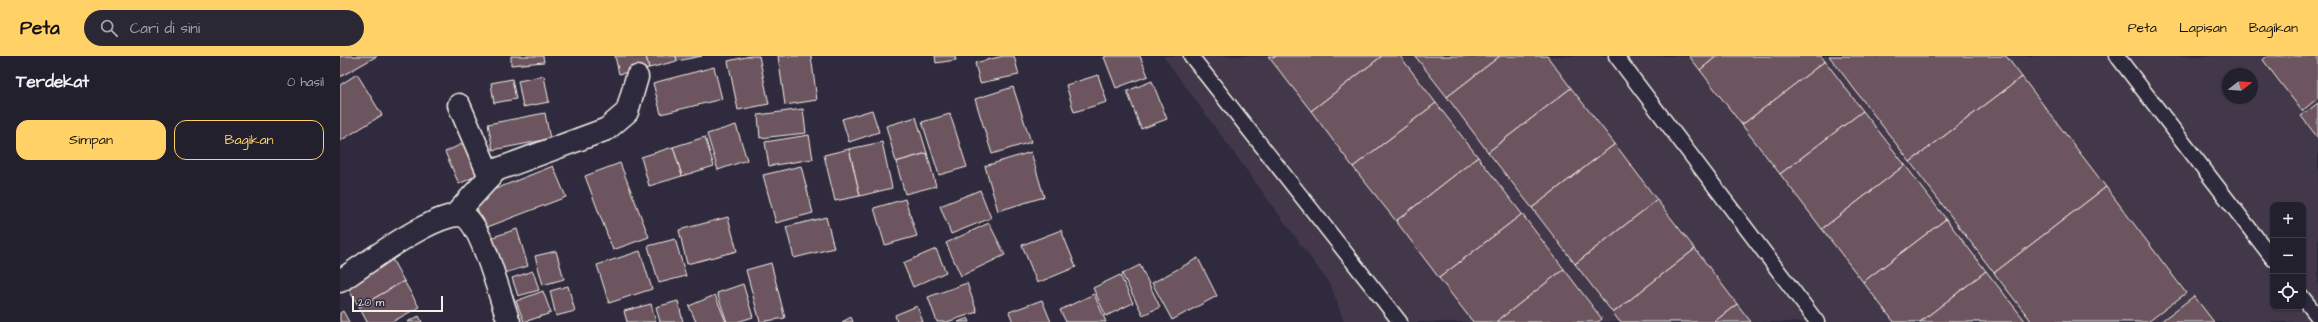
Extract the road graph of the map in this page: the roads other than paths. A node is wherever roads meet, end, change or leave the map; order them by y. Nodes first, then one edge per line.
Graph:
1 (1191, 56) edge
2 (1616, 56) edge
3 (2117, 56) edge
4 (637, 77) dead end
5 (459, 105) dead end
6 (490, 177) junction
7 (457, 213) junction
8 (2270, 255) edge
9 (340, 281) edge
10 (2306, 302) edge
11 (2318, 317) edge
12 (509, 322) edge
13 (1400, 322) edge
14 (1817, 322) edge

1 - 13 lane
2 - 14 lane
3 - 8 lane
4 - 6 street
5 - 6 street
6 - 7 street
7 - 9 street
7 - 12 street
10 - 11 lane

